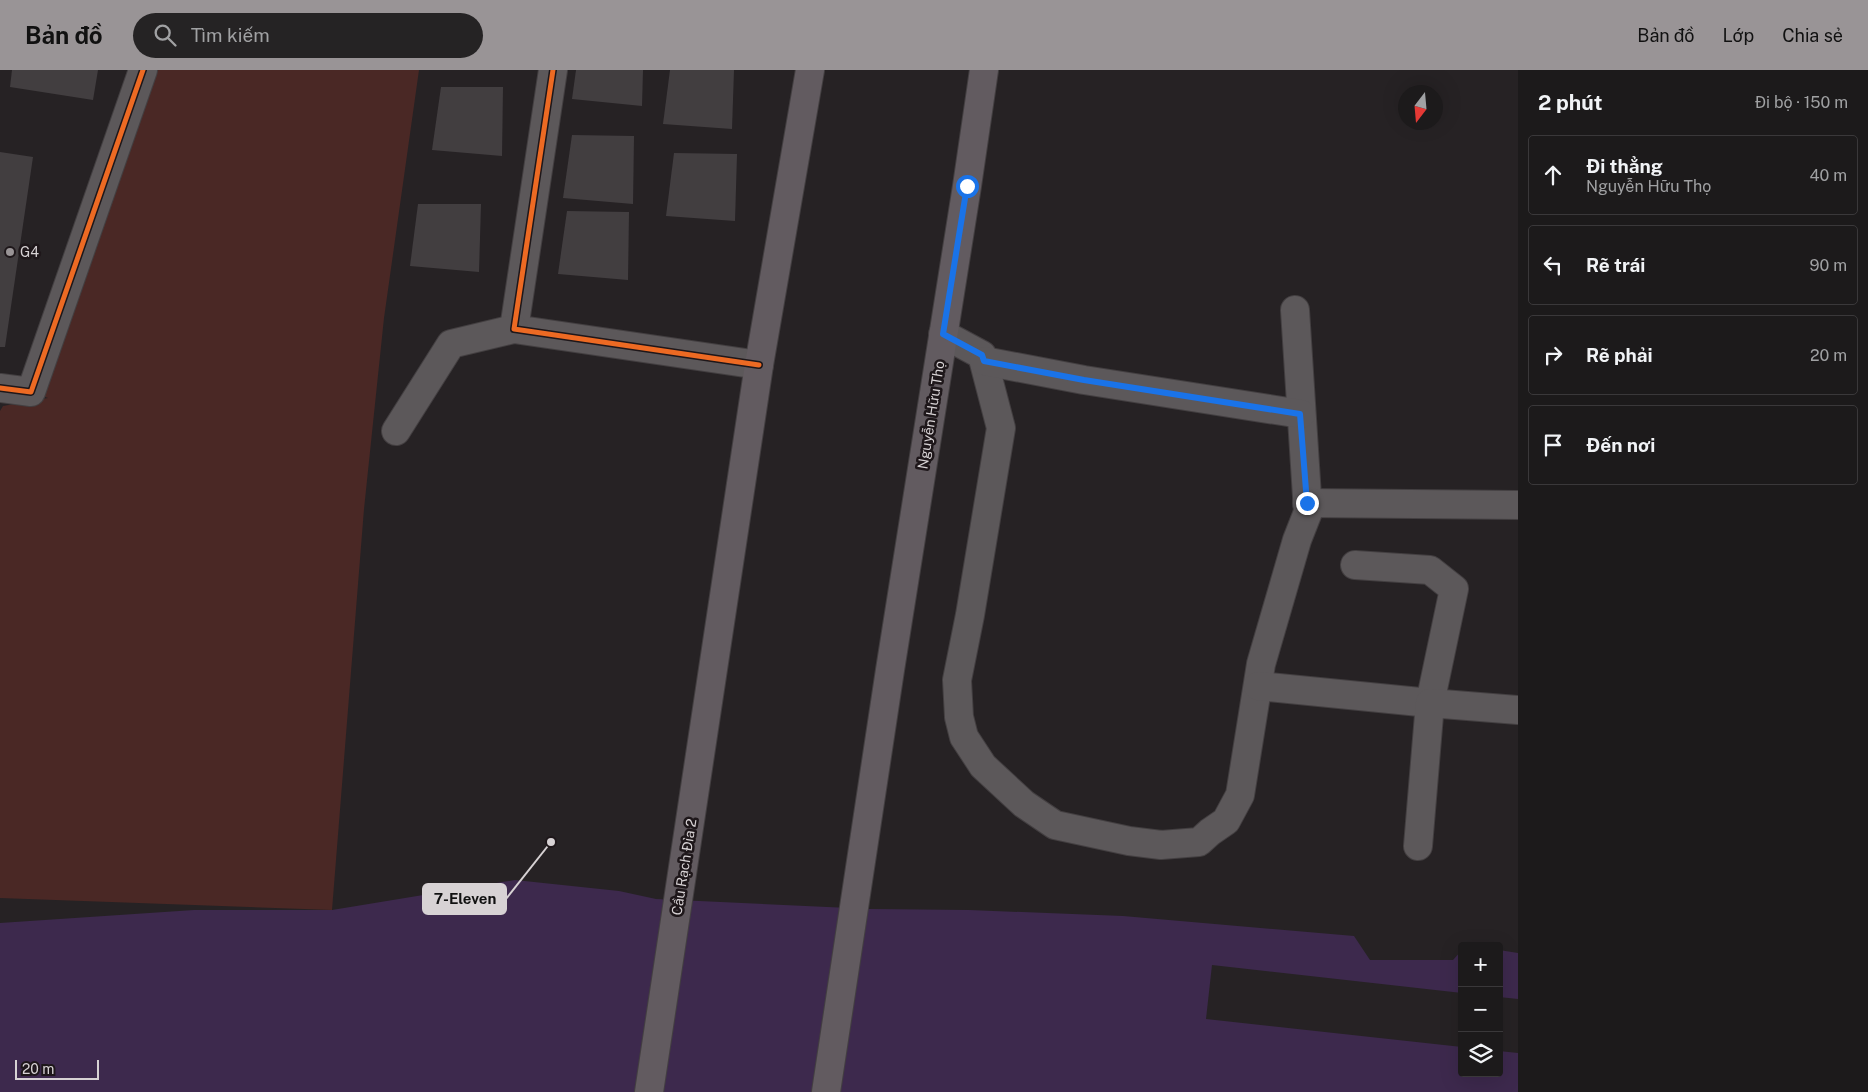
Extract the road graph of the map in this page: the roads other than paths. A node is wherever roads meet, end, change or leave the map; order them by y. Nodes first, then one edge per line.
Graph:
1 (143, 70) edge
2 (553, 70) edge
3 (810, 70) edge
4 (984, 70) edge
5 (1295, 310) dead end
6 (514, 329) junction
7 (943, 334) junction
8 (984, 361) junction
9 (759, 366) junction
10 (0, 388) edge
11 (1300, 414) junction
12 (396, 431) dead end
13 (1307, 503) junction
14 (1518, 505) edge
15 (1355, 564) dead end
16 (1258, 686) junction
17 (1430, 703) junction
18 (1518, 710) edge
19 (1418, 846) dead end
20 (649, 1092) edge
21 (826, 1092) edge

1 - 10 street
2 - 6 street
3 - 9 main road
4 - 7 main road, Nguyễn Hữu Thọ
5 - 11 street
6 - 9 street
6 - 12 street
7 - 8 street
7 - 21 main road, Nguyễn Hữu Thọ
8 - 11 street
8 - 16 street
9 - 20 main road, Cầu Rạch Đỉa 2
11 - 13 street
13 - 14 street
13 - 16 street
15 - 17 street
16 - 17 street
17 - 18 street
17 - 19 street

